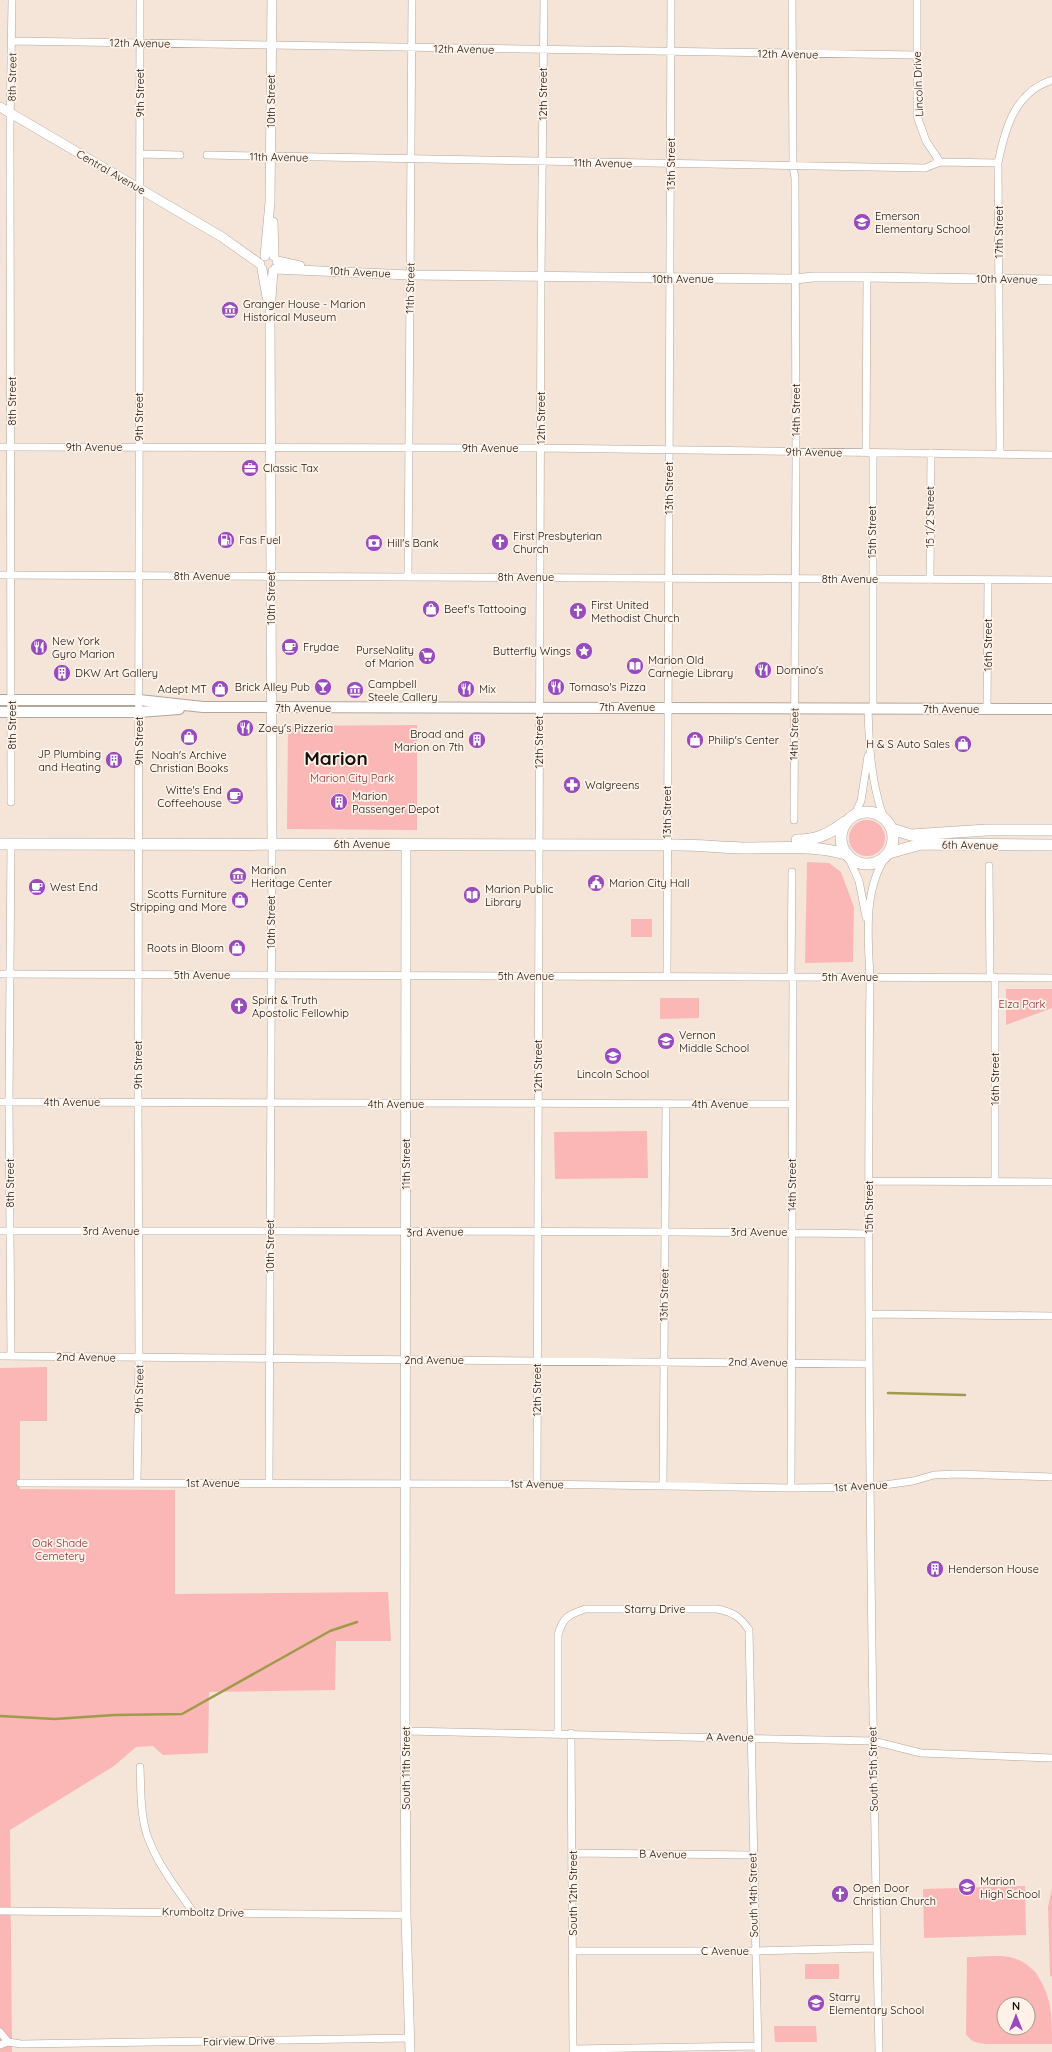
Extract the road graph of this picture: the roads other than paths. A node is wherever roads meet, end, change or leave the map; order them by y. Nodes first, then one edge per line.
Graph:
1 (12, 0) edge
2 (140, 0) edge
3 (272, 0) edge
4 (412, 0) edge
5 (544, 0) edge
6 (671, 0) edge
7 (792, 0) edge
8 (917, 0) edge
9 (12, 41) junction
10 (140, 43) junction
11 (272, 46) junction
12 (412, 49) junction
13 (544, 51) junction
14 (671, 53) junction
15 (793, 55) junction
16 (917, 55) junction
17 (1052, 80) edge
18 (0, 107) edge
19 (11, 113) junction
20 (141, 154) junction
21 (180, 155) dead end
22 (207, 155) dead end
23 (271, 157) junction
24 (412, 160) junction
25 (543, 161) junction
26 (940, 162) junction
27 (998, 163) junction
28 (671, 164) junction
29 (793, 166) junction
30 (140, 188) junction
31 (269, 263) junction
32 (410, 275) junction
33 (541, 276) junction
34 (867, 277) junction
35 (671, 279) junction
36 (795, 279) junction
37 (999, 279) junction
38 (1052, 280) edge
39 (0, 447) edge
40 (12, 447) junction
41 (139, 447) junction
42 (408, 447) junction
43 (271, 448) junction
44 (541, 448) junction
45 (669, 450) junction
46 (796, 451) junction
47 (869, 453) junction
48 (930, 453) junction
49 (1000, 454) junction
50 (1052, 455) edge
51 (0, 575) edge
52 (12, 575) junction
53 (271, 575) junction
54 (139, 576) junction
55 (408, 576) junction
56 (541, 577) junction
57 (668, 577) junction
58 (796, 579) junction
59 (872, 580) junction
60 (930, 580) junction
61 (988, 580) junction
62 (1052, 580) edge
63 (12, 699) junction
64 (0, 700) edge
65 (139, 700) junction
66 (203, 707) junction
67 (668, 707) junction
68 (272, 708) junction
69 (539, 708) junction
70 (795, 708) junction
71 (871, 708) junction
72 (988, 709) junction
73 (1052, 709) edge
74 (0, 712) edge
75 (12, 712) junction
76 (139, 712) junction
77 (869, 748) junction
78 (11, 802) dead end
79 (883, 816) junction
80 (852, 817) junction
81 (794, 820) dead end
82 (892, 829) junction
83 (1052, 830) edge
84 (4, 842) edge
85 (139, 843) junction
86 (272, 844) junction
87 (406, 844) junction
88 (539, 845) junction
89 (667, 845) junction
90 (1052, 845) edge
91 (713, 846) junction
92 (847, 855) junction
93 (887, 855) junction
94 (989, 866) dead end
95 (792, 872) dead end
96 (868, 927) junction
97 (0, 974) edge
98 (11, 974) junction
99 (138, 975) junction
100 (406, 975) junction
101 (271, 976) junction
102 (538, 977) junction
103 (667, 977) junction
104 (792, 977) junction
105 (870, 977) junction
106 (992, 978) junction
107 (1052, 978) edge
108 (0, 1102) edge
109 (9, 1102) junction
110 (138, 1102) junction
111 (270, 1103) junction
112 (538, 1103) junction
113 (406, 1104) junction
114 (666, 1104) junction
115 (792, 1104) junction
116 (869, 1181) junction
117 (995, 1181) junction
118 (1052, 1182) edge
119 (537, 1230) junction
120 (0, 1231) edge
121 (10, 1231) junction
122 (139, 1231) junction
123 (270, 1232) junction
124 (406, 1232) junction
125 (665, 1232) junction
126 (791, 1233) junction
127 (869, 1234) junction
128 (869, 1314) junction
129 (1052, 1316) edge
130 (0, 1356) edge
131 (11, 1356) junction
132 (139, 1358) junction
133 (270, 1359) junction
134 (406, 1360) junction
135 (538, 1361) junction
136 (663, 1361) junction
137 (791, 1363) junction
138 (868, 1364) junction
139 (1052, 1477) edge
140 (20, 1483) dead end
141 (137, 1483) junction
142 (269, 1484) junction
143 (407, 1484) junction
144 (537, 1484) junction
145 (663, 1486) junction
146 (870, 1487) junction
147 (791, 1488) junction
148 (406, 1731) junction
149 (558, 1733) junction
150 (571, 1733) junction
151 (751, 1737) junction
152 (873, 1741) junction
153 (1052, 1758) edge
154 (140, 1767) dead end
155 (572, 1853) junction
156 (753, 1856) junction
157 (0, 1911) edge
158 (193, 1912) junction
159 (406, 1915) junction
160 (877, 1948) junction
161 (573, 1951) junction
162 (755, 1951) junction
163 (0, 2032) edge
164 (410, 2038) junction
165 (8, 2042) junction
166 (0, 2045) edge
167 (758, 2049) edge
168 (573, 2050) edge
169 (410, 2052) edge
170 (879, 2052) edge

1 - 9 street, 8th Street
2 - 10 street, 9th Street
3 - 11 street, 10th Street
4 - 12 street, 11th Street
5 - 13 street, 12th Street
6 - 14 street, 13th Street
7 - 15 street, 14th Street
8 - 16 street, Lincoln Drive
9 - 10 street, 12th Avenue
9 - 19 street, 8th Street
10 - 11 street, 12th Avenue
10 - 20 street, 9th Street
11 - 12 street, 12th Avenue
11 - 23 street, 10th Street
12 - 13 street, 12th Avenue
12 - 24 street, 11th Street
13 - 14 street, 12th Avenue
13 - 25 street, 12th Street
14 - 15 street, 12th Avenue
14 - 28 street, 13th Street
15 - 16 street, 12th Avenue
15 - 29 street, 14th Street
16 - 26 street, Lincoln Drive
17 - 27 street, 17th Street
18 - 19 street, Central Avenue
19 - 30 street, Central Avenue
19 - 40 street, 8th Street
20 - 21 street
20 - 30 street, 9th Street
22 - 23 street, 11th Avenue
23 - 24 street, 11th Avenue
23 - 31 street, 10th Street
24 - 25 street, 11th Avenue
24 - 32 street, 11th Street
25 - 28 street, 11th Avenue
25 - 33 street, 12th Street
26 - 27 street, 11th Avenue
26 - 29 street, 11th Avenue
27 - 37 street, 17th Street
28 - 29 street, 11th Avenue
28 - 35 street, 13th Street
29 - 36 street, 14th Street
30 - 31 street, Central Avenue
30 - 41 street, 9th Street
31 - 32 street, 10th Avenue
31 - 43 street, 10th Street
32 - 33 street, 10th Avenue
32 - 42 street, 11th Street
33 - 35 street, 10th Avenue
33 - 44 street, 12th Street
34 - 36 street, 10th Avenue
34 - 37 street, 10th Avenue
34 - 47 street, 15th Street
35 - 36 street, 10th Avenue
35 - 45 street, 13th Street
36 - 46 street, 14th Street
37 - 38 street, 10th Avenue
37 - 49 street, 17th Street
39 - 40 street, 9th Avenue
40 - 41 street, 9th Avenue
40 - 52 street, 8th Street
41 - 43 street, 9th Avenue
41 - 54 street, 9th Street
42 - 43 street, 9th Avenue
42 - 44 street, 9th Avenue
42 - 55 street, 11th Street
43 - 53 street, 10th Street
44 - 45 street, 9th Avenue
44 - 56 street, 12th Street
45 - 46 street, 9th Avenue
45 - 57 street, 13th Street
46 - 47 street, 9th Avenue
46 - 58 street, 14th Street
47 - 48 street, 9th Avenue
47 - 59 street, 15th Street
48 - 49 street, 9th Avenue
48 - 60 street, 15 1/2 Street
49 - 50 street, 9th Avenue
51 - 52 street, 8th Avenue
52 - 54 street, 8th Avenue
52 - 63 street, 8th Street
53 - 54 street, 8th Avenue
53 - 55 street, 8th Avenue
53 - 68 street, 10th Street
54 - 65 street, 9th Street
55 - 56 street, 8th Avenue
56 - 57 street, 8th Avenue
56 - 69 street, 12th Street
57 - 58 street, 8th Avenue
57 - 67 street, 13th Street
58 - 59 street, 8th Avenue
58 - 70 street, 14th Street
59 - 60 street, 8th Avenue
59 - 71 street, 15th Street
60 - 61 street, 8th Avenue
61 - 62 street, 8th Avenue
61 - 72 street, 16th Street
63 - 64 main road, 7th Avenue
63 - 65 main road, 7th Avenue
63 - 75 street, 8th Street
65 - 66 main road, 7th Avenue
65 - 76 street, 9th Street
66 - 68 main road, 7th Avenue
66 - 76 main road, 7th Avenue
67 - 69 main road, 7th Avenue
67 - 70 main road, 7th Avenue
67 - 89 street, 13th Street
68 - 69 main road, 7th Avenue
68 - 86 street, 10th Street
69 - 88 street, 12th Street
70 - 71 main road, 7th Avenue
70 - 81 street, 14th Street
71 - 72 main road, 7th Avenue
71 - 77 street, 15th Street
72 - 73 main road, 7th Avenue
74 - 75 main road, 7th Avenue
75 - 76 main road, 7th Avenue
75 - 78 street, 8th Street
76 - 85 street, 9th Street
77 - 79 street, 15th Street
77 - 80 street, 15th Street
79 - 80 main road
79 - 82 main road
80 - 91 main road, 6th Avenue
80 - 92 main road
82 - 83 main road, 6th Avenue
82 - 93 main road
84 - 85 main road, 6th Avenue
84 - 98 street, 8th Street
85 - 86 main road, 6th Avenue
85 - 99 street, 9th Street
86 - 87 main road, 6th Avenue
86 - 101 street, 10th Street
87 - 88 main road, 6th Avenue
87 - 100 street, 11th Street
88 - 89 main road, 6th Avenue
88 - 102 street, 12th Street
89 - 91 main road, 6th Avenue
89 - 103 street, 13th Street
90 - 93 main road, 6th Avenue
91 - 92 main road, 6th Avenue
92 - 93 main road
92 - 96 street, 15th Street
93 - 96 street, 15th Street
94 - 106 street, 16th Street
95 - 104 street, 14th Street
96 - 105 street, 15th Street
97 - 98 street, 5th Avenue
98 - 99 street, 5th Avenue
98 - 109 street, 8th Street
99 - 101 street, 5th Avenue
99 - 110 street, 9th Street
100 - 101 street, 5th Avenue
100 - 102 street, 5th Avenue
100 - 113 street, 11th Street
101 - 111 street, 10th Street
102 - 103 street, 5th Avenue
102 - 112 street, 12th Street
103 - 104 street, 5th Avenue
104 - 105 street, 5th Avenue
104 - 115 street, 14th Street
105 - 106 street, 5th Avenue
105 - 116 street, 15th Street
106 - 107 street, 5th Avenue
106 - 117 street, 16th Street
108 - 109 street, 4th Avenue
109 - 110 street, 4th Avenue
109 - 121 street, 8th Street
110 - 111 street, 4th Avenue
110 - 122 street, 9th Street
111 - 113 street, 4th Avenue
111 - 123 street, 10th Street
112 - 113 street, 4th Avenue
112 - 114 street, 4th Avenue
112 - 119 street, 12th Street
113 - 124 street, 11th Street
114 - 115 street, 4th Avenue
114 - 125 street, 13th Street
115 - 126 street, 14th Street
116 - 117 street
116 - 127 street, 15th Street
117 - 118 street
119 - 124 street, 3rd Avenue
119 - 125 street, 3rd Avenue
119 - 135 street, 12th Street
120 - 121 street, 3rd Avenue
121 - 122 street, 3rd Avenue
121 - 131 street, 8th Street
122 - 123 street, 3rd Avenue
122 - 132 street, 9th Street
123 - 124 street, 3rd Avenue
123 - 133 street, 10th Street
124 - 134 street, 11th Street
125 - 126 street, 3rd Avenue
125 - 136 street, 13th Street
126 - 127 street, 3rd Avenue
126 - 137 street, 14th Street
127 - 128 street, 15th Street
128 - 129 street
128 - 138 street, 15th Street
130 - 131 street, 2nd Avenue
131 - 132 street, 2nd Avenue
132 - 133 street, 2nd Avenue
132 - 141 street, 9th Street
133 - 134 street, 2nd Avenue
133 - 142 street, 10th Street
134 - 135 street, 2nd Avenue
134 - 143 street, 11th Street
135 - 136 street, 2nd Avenue
135 - 144 street, 12th Street
136 - 137 street, 2nd Avenue
136 - 145 street, 13th Street
137 - 138 street, 2nd Avenue
137 - 147 street, 14th Street
138 - 146 street, 15th Street
139 - 146 street, 1st Avenue
140 - 141 street, 1st Avenue
141 - 142 street, 1st Avenue
142 - 143 street, 1st Avenue
143 - 144 street, 1st Avenue
143 - 148 street, South 11th Street
144 - 145 street, 1st Avenue
145 - 147 street, 1st Avenue
146 - 147 street, 1st Avenue
146 - 152 street, South 15th Street
148 - 149 street, A Avenue
148 - 159 street, South 11th Street
149 - 150 street, A Avenue
149 - 151 street, Starry Drive
150 - 151 street, A Avenue
150 - 155 street, South 12th Street
151 - 152 street, A Avenue
151 - 156 street, South 14th Street
152 - 153 street, A Avenue
152 - 160 street, South 15th Street
154 - 158 street
155 - 156 street, B Avenue
155 - 161 street, South 12th Street
156 - 162 street, South 14th Street
157 - 158 street, Krumboltz Drive
158 - 159 street, Krumboltz Drive
159 - 164 street, South 11th Street
160 - 162 street, C Avenue
160 - 170 street, South 15th Street
161 - 162 street, C Avenue
161 - 168 street, South 12th Street
162 - 167 street, South 14th Street
163 - 165 street
164 - 165 street, Fairview Drive
164 - 169 street, South 11th Street
165 - 166 street
167 - 168 street

